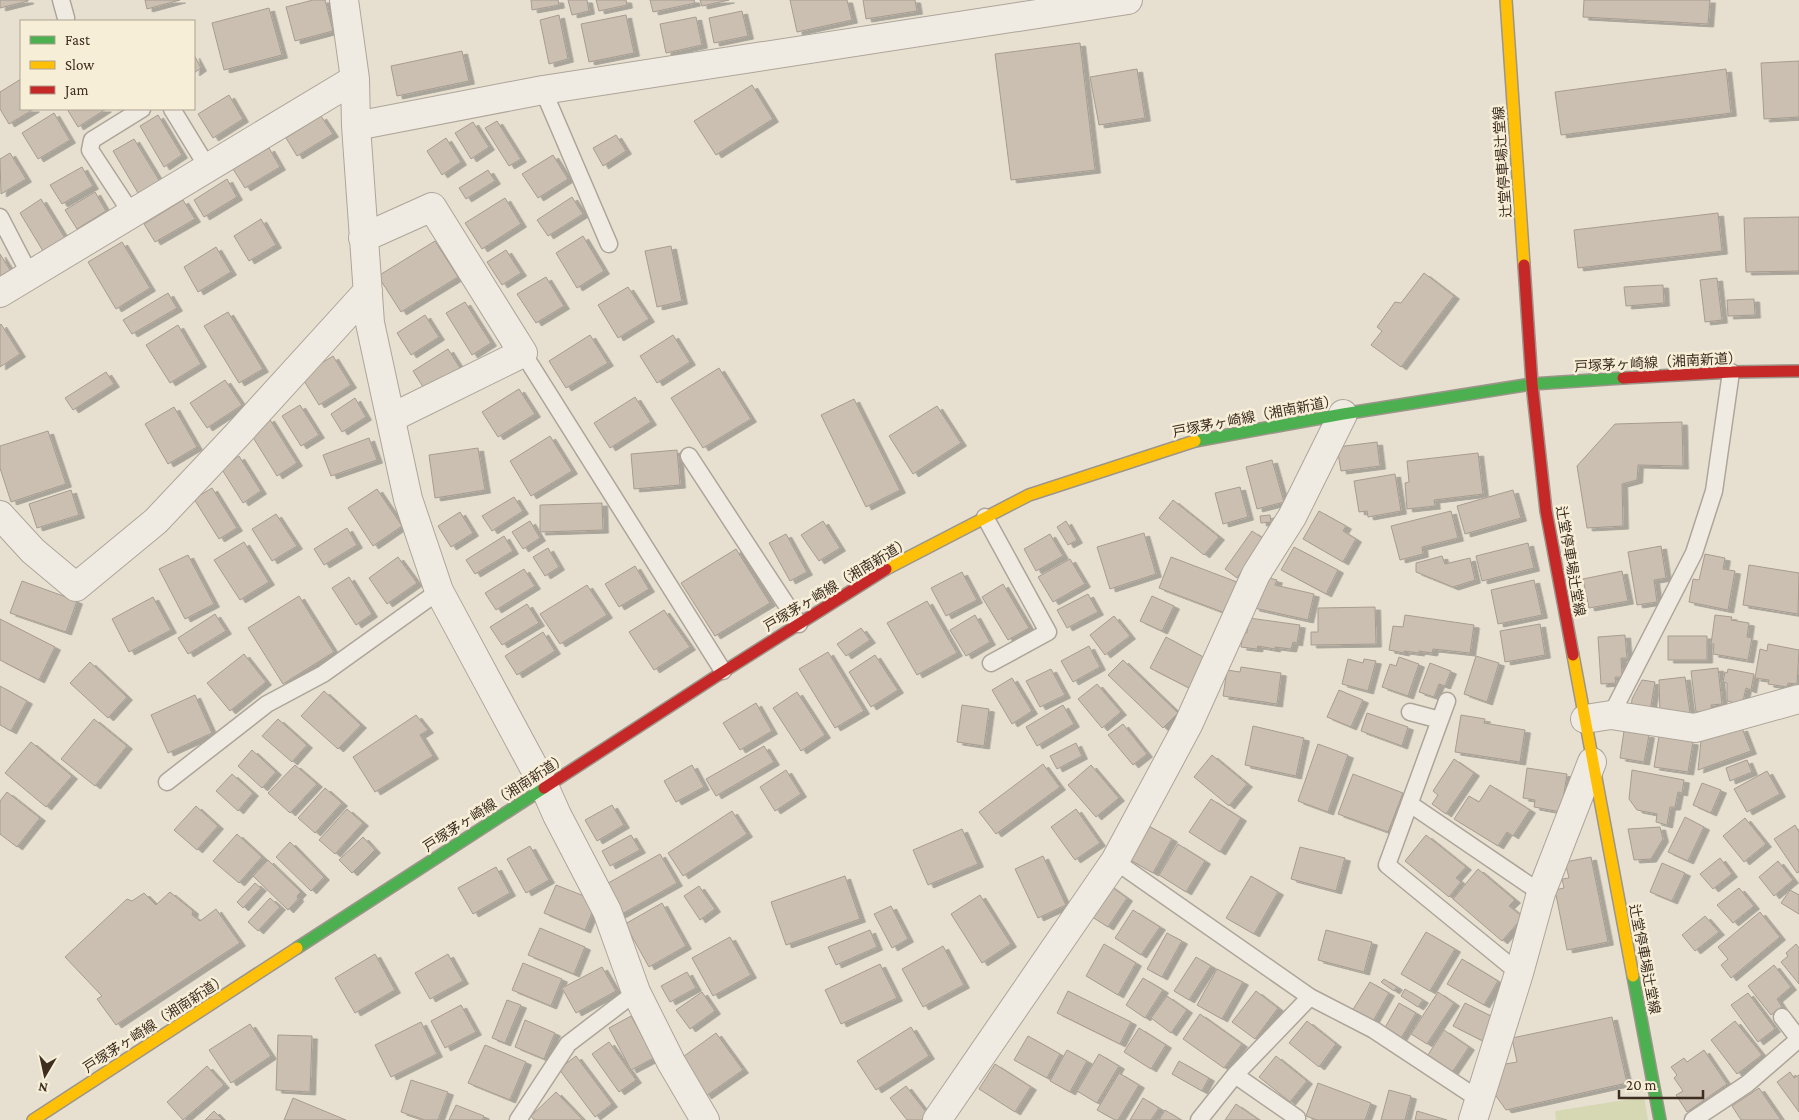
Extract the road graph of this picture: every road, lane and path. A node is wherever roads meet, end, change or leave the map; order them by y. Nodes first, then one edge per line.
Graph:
1 (61, 0) edge
2 (344, 0) edge
3 (1128, 0) edge
4 (1506, 0) edge
5 (66, 18) dead end
6 (355, 79) junction
7 (543, 90) junction
8 (140, 110) edge
9 (173, 110) edge
10 (356, 126) junction
11 (208, 168) junction
12 (132, 214) junction
13 (0, 217) edge
14 (363, 238) junction
15 (609, 244) dead end
16 (30, 275) junction
17 (368, 291) junction
18 (0, 293) edge
19 (523, 353) junction
20 (1799, 371) edge
21 (1731, 372) junction
22 (1532, 384) junction
23 (1343, 414) junction
24 (391, 418) junction
25 (689, 456) dead end
26 (0, 515) edge
27 (985, 517) junction
28 (439, 592) junction
29 (799, 624) junction
30 (991, 663) dead end
31 (723, 671) junction
32 (1799, 699) edge
33 (1447, 701) dead end
34 (1410, 712) dead end
35 (1598, 717) junction
36 (1440, 720) junction
37 (1592, 762) junction
38 (167, 782) dead end
39 (544, 788) junction
40 (1410, 804) junction
41 (1115, 861) junction
42 (1541, 893) junction
43 (1519, 974) junction
44 (636, 992) junction
45 (1310, 997) junction
46 (1782, 1017) dead end
47 (1799, 1039) edge
48 (1235, 1075) junction
49 (1477, 1110) edge
50 (33, 1120) edge
51 (518, 1120) edge
52 (705, 1120) edge
53 (937, 1120) edge
54 (1199, 1120) edge
55 (1295, 1120) edge
56 (1660, 1120) edge
57 (1693, 1120) edge

1 - 5 lane
2 - 6 street
3 - 7 street
4 - 22 main road, 辻堂停車場辻堂線
6 - 10 street
6 - 11 street
7 - 10 street
7 - 15 lane
8 - 12 lane
9 - 11 lane
10 - 14 street
11 - 12 street
12 - 16 street
13 - 16 lane
14 - 17 street
14 - 19 street
16 - 18 street
17 - 24 street
17 - 26 street
19 - 24 street
19 - 31 lane
20 - 21 main road, 戸塚茅ヶ崎線（湘南新道）
21 - 22 main road, 戸塚茅ヶ崎線（湘南新道）
21 - 35 lane
22 - 23 main road, 戸塚茅ヶ崎線（湘南新道）
22 - 35 main road, 辻堂停車場辻堂線
23 - 27 main road, 戸塚茅ヶ崎線（湘南新道）
23 - 41 street
24 - 28 street
25 - 29 lane
27 - 29 main road, 戸塚茅ヶ崎線（湘南新道）
27 - 30 lane
28 - 38 lane
28 - 39 street
29 - 31 main road, 戸塚茅ヶ崎線（湘南新道）
31 - 39 main road, 戸塚茅ヶ崎線（湘南新道）
32 - 35 street
33 - 36 lane
34 - 36 lane
35 - 37 main road, 辻堂停車場辻堂線
36 - 40 lane
37 - 42 street
37 - 56 main road, 辻堂停車場辻堂線
39 - 44 street
39 - 50 main road, 戸塚茅ヶ崎線（湘南新道）
40 - 42 lane
40 - 43 lane
41 - 45 lane
41 - 53 street
42 - 43 street
43 - 49 street
44 - 51 lane
44 - 52 street
45 - 48 lane
45 - 49 lane
46 - 47 lane
47 - 57 lane
48 - 54 lane
48 - 55 lane

